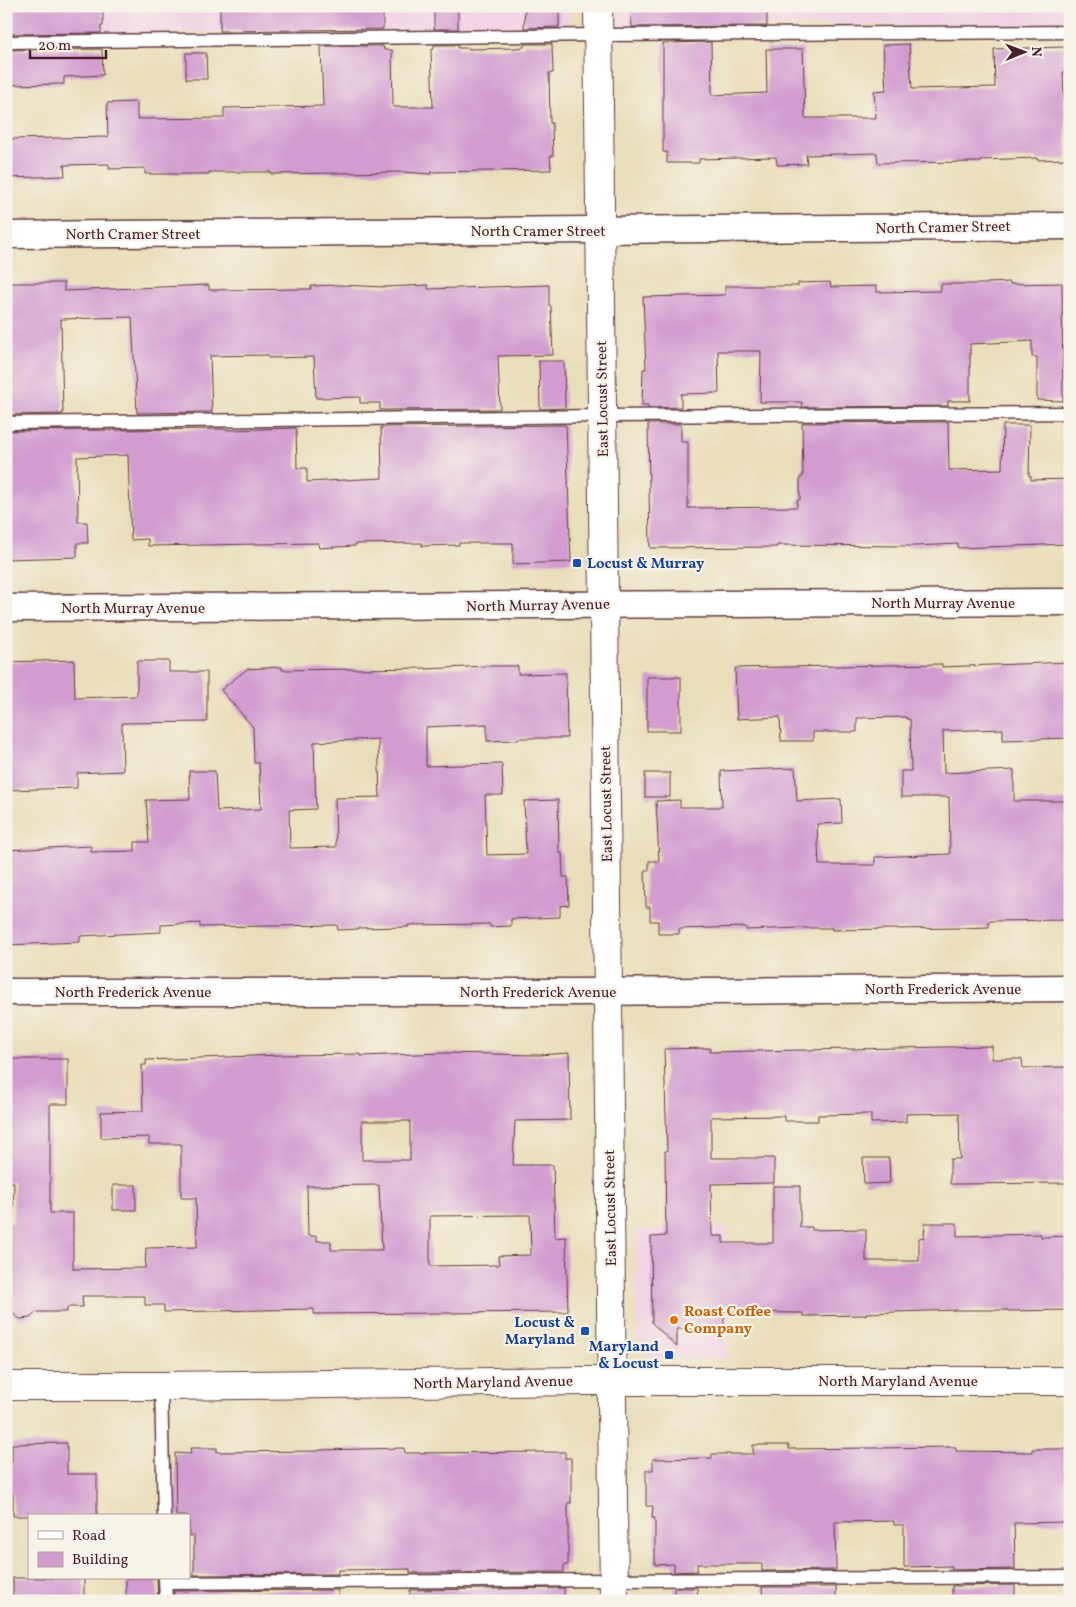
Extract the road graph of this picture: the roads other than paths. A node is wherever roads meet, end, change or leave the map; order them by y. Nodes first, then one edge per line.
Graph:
1 (598, 6) edge
2 (1070, 32) edge
3 (598, 35) junction
4 (6, 42) edge
5 (1070, 226) edge
6 (601, 231) junction
7 (6, 235) edge
8 (1070, 413) edge
9 (603, 416) junction
10 (6, 423) edge
11 (1070, 602) edge
12 (604, 604) junction
13 (6, 608) edge
14 (1070, 988) edge
15 (6, 992) edge
16 (608, 992) junction
17 (612, 1381) junction
18 (1070, 1381) edge
19 (6, 1386) edge
20 (161, 1386) junction
21 (164, 1514) edge
22 (1070, 1577) edge
23 (166, 1580) edge
24 (614, 1590) edge
25 (166, 1601) edge

1 - 3 main road, East Locust Street
2 - 3 lane
3 - 4 lane
3 - 6 main road, East Locust Street
5 - 6 street, North Cramer Street
6 - 7 street, North Cramer Street
6 - 9 main road, East Locust Street
8 - 9 lane
9 - 10 lane
9 - 12 main road, East Locust Street
11 - 12 street, North Murray Avenue
12 - 13 street, North Murray Avenue
12 - 16 main road, East Locust Street
14 - 16 street, North Frederick Avenue
15 - 16 street, North Frederick Avenue
16 - 17 main road, East Locust Street
17 - 18 main road, North Maryland Avenue
17 - 20 main road, North Maryland Avenue
17 - 24 main road, East Locust Street
19 - 20 main road, North Maryland Avenue
20 - 21 lane
22 - 24 lane
23 - 24 lane
23 - 25 lane

